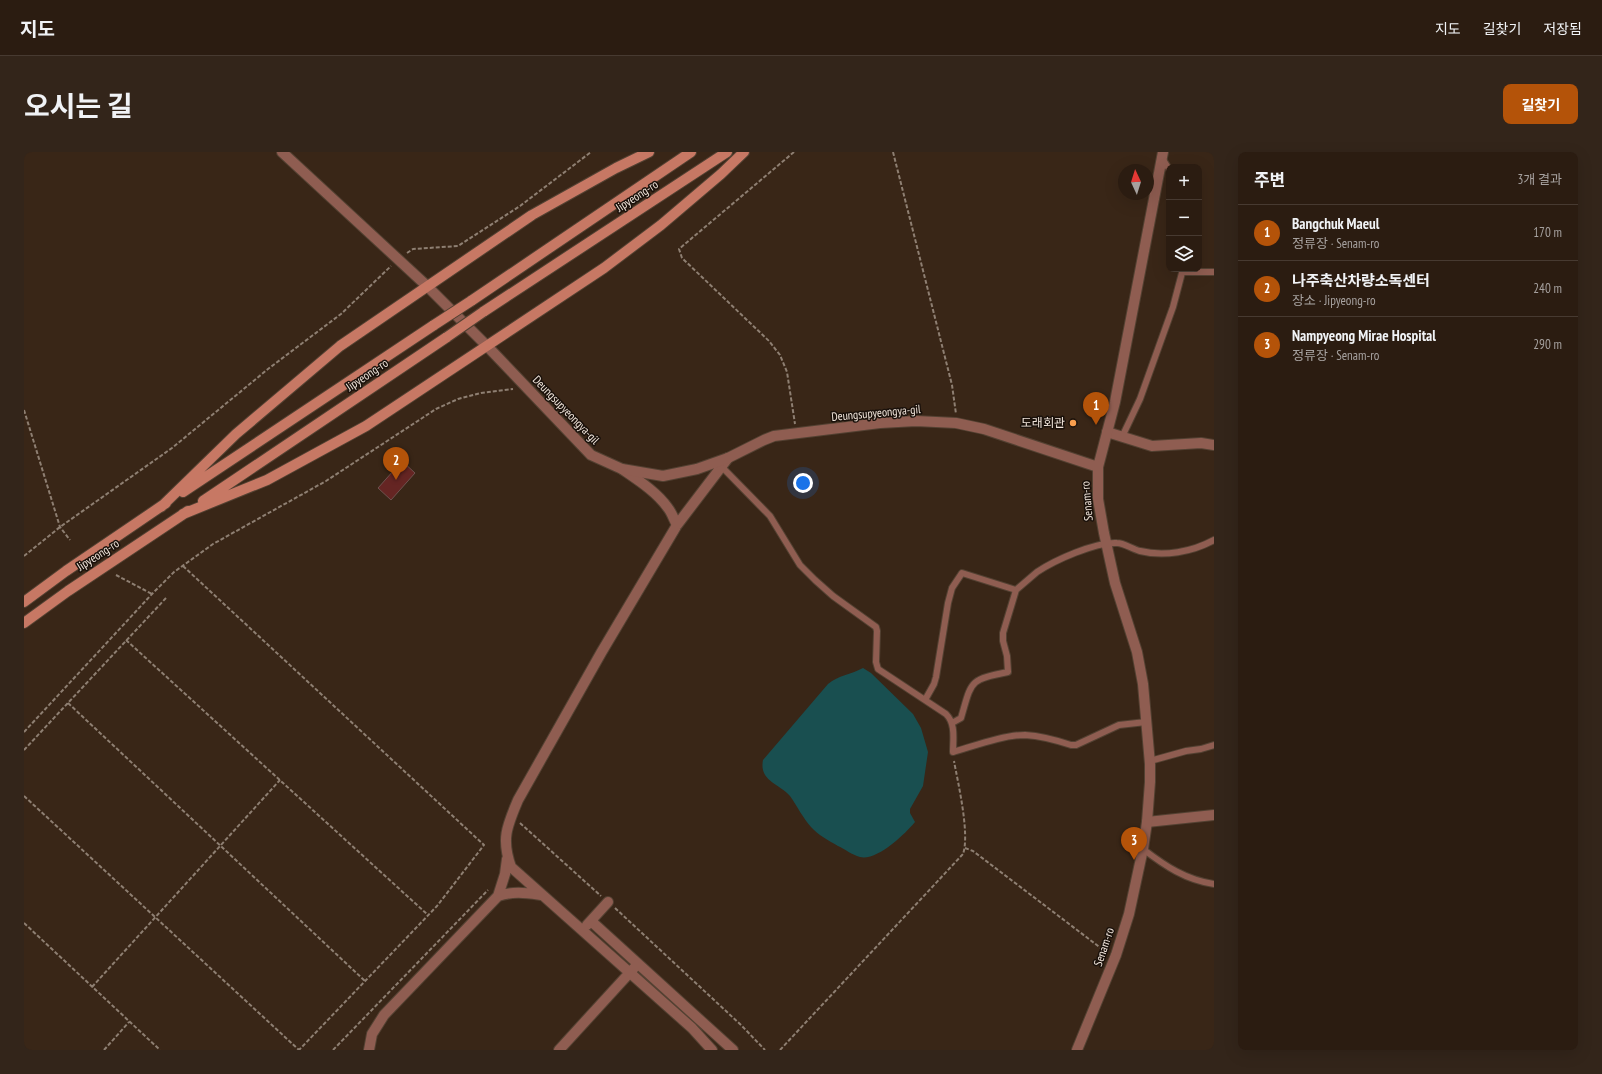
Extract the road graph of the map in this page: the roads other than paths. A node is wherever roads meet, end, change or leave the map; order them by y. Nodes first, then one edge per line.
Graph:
1 (282, 152) edge
2 (649, 152) edge
3 (691, 152) edge
4 (726, 152) edge
5 (744, 152) edge
6 (1163, 155) edge
7 (1202, 271) edge
8 (1182, 272) edge
9 (1214, 272) edge
10 (427, 286) junction
11 (488, 346) junction
12 (1107, 432) junction
13 (1122, 437) junction
14 (1214, 445) edge
15 (728, 458) junction
16 (721, 466) junction
17 (1098, 467) junction
18 (622, 469) junction
19 (161, 507) junction
20 (184, 514) junction
21 (677, 525) junction
22 (1214, 540) edge
23 (1106, 544) junction
24 (1016, 590) junction
25 (24, 602) edge
26 (24, 623) edge
27 (925, 700) junction
28 (1146, 722) junction
29 (952, 723) junction
30 (1214, 745) edge
31 (1150, 761) junction
32 (1214, 815) edge
33 (1147, 822) junction
34 (1143, 849) junction
35 (506, 853) junction
36 (1214, 884) edge
37 (500, 891) junction
38 (542, 895) junction
39 (608, 902) road end
40 (591, 921) junction
41 (582, 931) junction
42 (638, 963) junction
43 (630, 973) junction
44 (370, 1050) edge
45 (558, 1050) edge
46 (712, 1050) edge
47 (733, 1050) edge
48 (1077, 1050) edge

1 - 10 street, Deungsupyeongya-gil
2 - 10 main road
3 - 19 main road, Jipyeong-ro, bridge
4 - 20 main road, Jipyeong-ro, bridge
5 - 11 main road
6 - 12 street, Senam-ro
7 - 9 lane
8 - 13 lane
10 - 11 street, Deungsupyeongya-gil
10 - 19 main road
11 - 18 street, Deungsupyeongya-gil
11 - 20 main road
12 - 13 street
12 - 17 street, Senam-ro
13 - 14 street
15 - 16 street
15 - 17 street, Deungsupyeongya-gil
15 - 18 street, Deungsupyeongya-gil
16 - 21 street
16 - 27 lane
17 - 23 street, Senam-ro
18 - 21 street
19 - 25 main road, Jipyeong-ro
20 - 26 main road, Jipyeong-ro
21 - 35 street
22 - 23 lane
23 - 24 lane
23 - 28 street, Senam-ro
24 - 27 lane
24 - 29 lane
27 - 29 lane
28 - 29 lane
28 - 31 street, Senam-ro
30 - 31 lane
31 - 33 street, Senam-ro
32 - 33 street
33 - 34 street, Senam-ro
34 - 36 lane
34 - 48 street, Senam-ro
35 - 37 street
35 - 38 street
37 - 38 street
37 - 44 street
38 - 41 street
39 - 40 street
40 - 41 street
40 - 42 street
41 - 43 street
42 - 43 street
42 - 47 street
43 - 45 street
43 - 46 street

